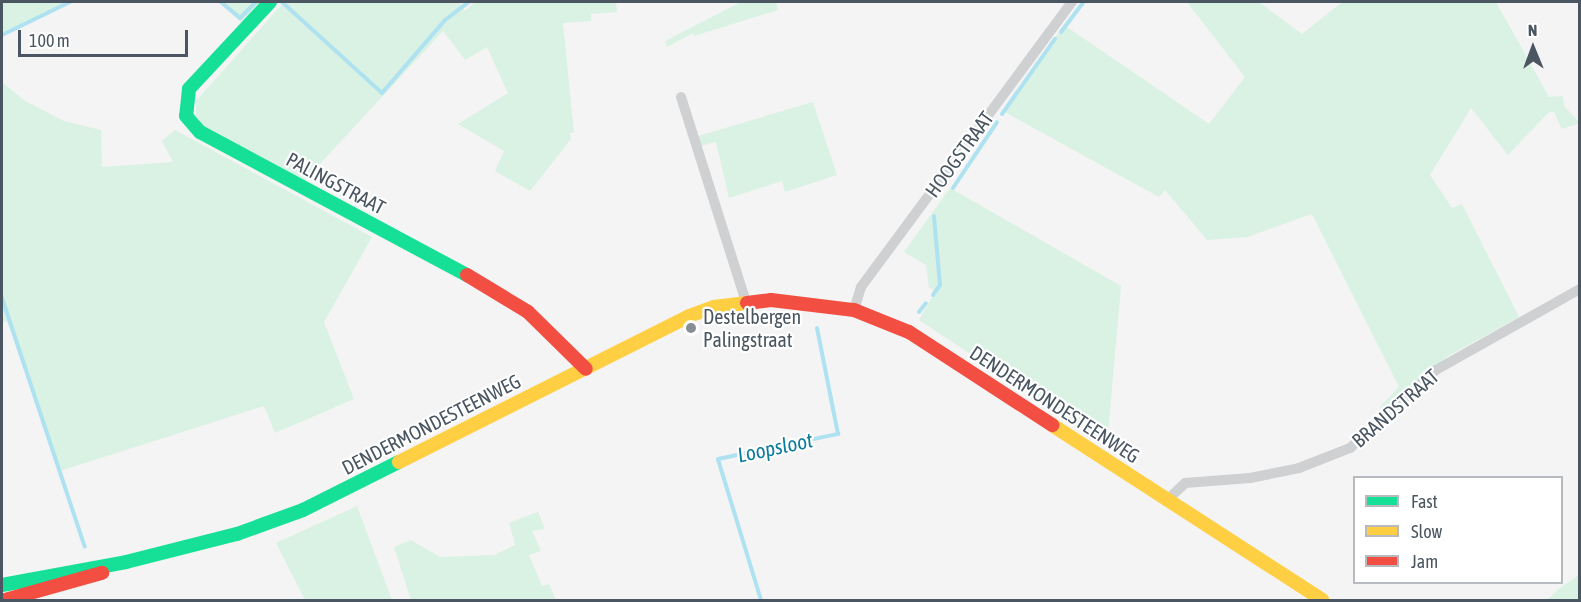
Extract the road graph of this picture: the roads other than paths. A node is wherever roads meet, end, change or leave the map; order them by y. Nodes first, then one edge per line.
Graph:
1 (270, 2) edge
2 (1072, 2) edge
3 (681, 97) dead end
4 (1580, 289) edge
5 (746, 302) junction
6 (854, 310) junction
7 (586, 369) junction
8 (1166, 501) junction
9 (126, 562) junction
10 (2, 585) edge
11 (5, 600) edge
12 (1322, 600) edge

1 - 7 main road, PALINGSTRAAT
2 - 6 street, HOOGSTRAAT
3 - 5 street
4 - 8 street, BRANDSTRAAT
5 - 6 main road, DENDERMONDESTEENWEG
5 - 7 main road, DENDERMONDESTEENWEG
6 - 8 main road, DENDERMONDESTEENWEG
7 - 9 main road, DENDERMONDESTEENWEG
8 - 12 main road, DENDERMONDESTEENWEG
9 - 10 main road, DENDERMONDESTEENWEG
9 - 11 main road, DENDERMONDESTEENWEG

